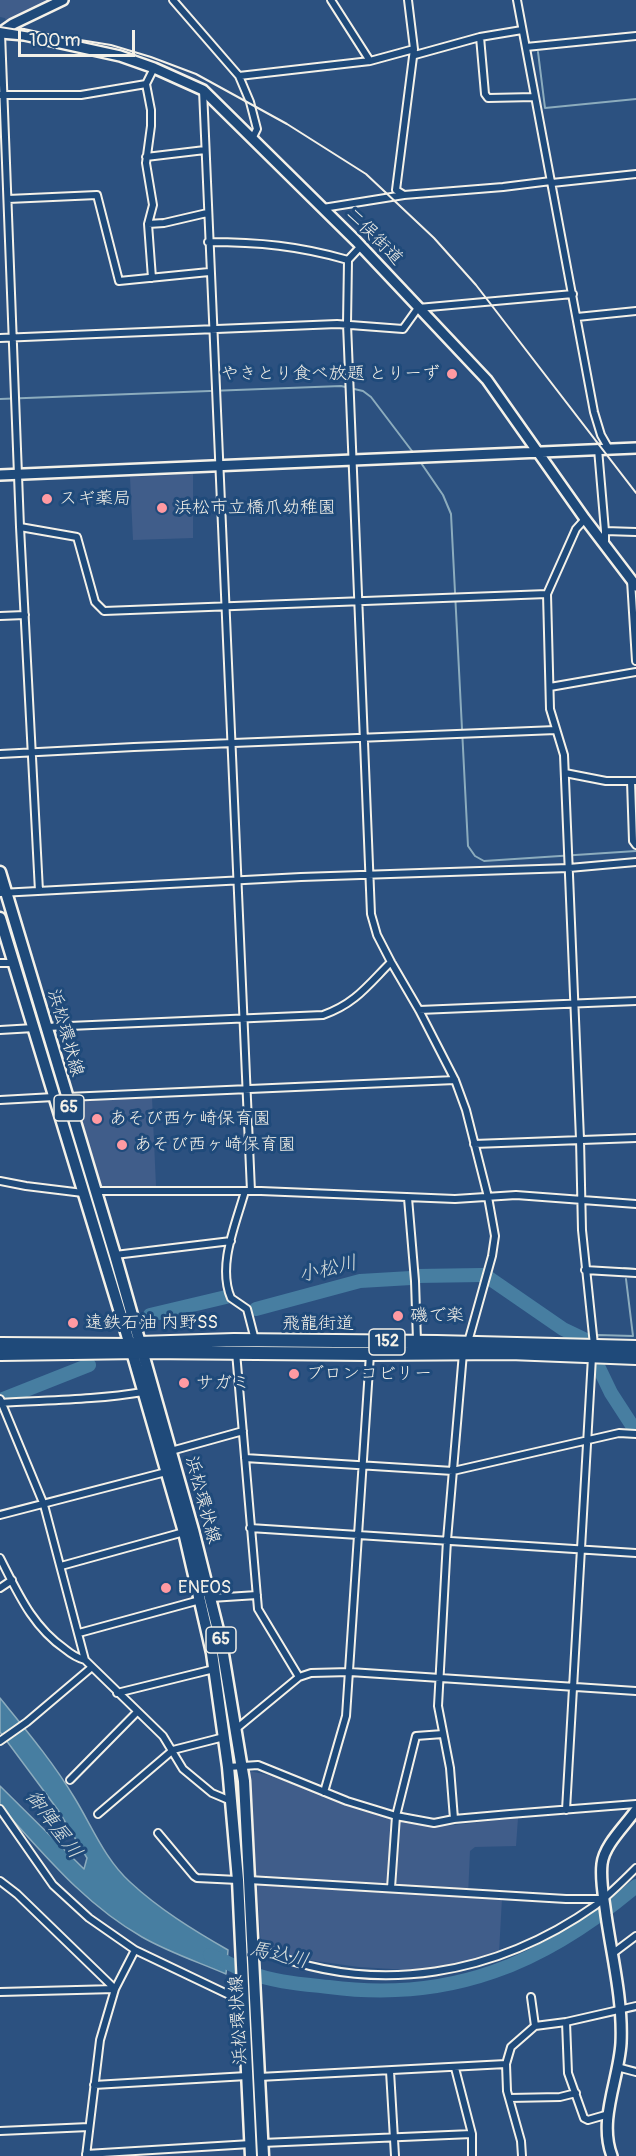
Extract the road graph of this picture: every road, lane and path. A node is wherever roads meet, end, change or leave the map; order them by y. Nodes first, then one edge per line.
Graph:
1 (63, 0) edge
2 (173, 0) edge
3 (331, 0) edge
4 (408, 0) edge
5 (517, 0) edge
6 (522, 30) junction
7 (0, 33) edge
8 (480, 36) junction
9 (636, 36) edge
10 (526, 46) junction
11 (415, 52) junction
12 (370, 61) junction
13 (154, 68) junction
14 (239, 76) junction
15 (146, 84) junction
16 (203, 90) junction
17 (1, 95) edge
18 (535, 97) junction
19 (253, 137) junction
20 (205, 150) junction
21 (146, 157) junction
22 (636, 174) edge
23 (551, 182) junction
24 (404, 195) junction
25 (8, 199) junction
26 (323, 208) junction
27 (207, 213) junction
28 (0, 217) edge
29 (8, 217) junction
30 (148, 224) junction
31 (208, 242) junction
32 (361, 246) junction
33 (348, 260) junction
34 (210, 272) junction
35 (152, 278) junction
36 (573, 294) junction
37 (418, 308) junction
38 (636, 311) edge
39 (578, 317) junction
40 (347, 324) junction
41 (213, 328) junction
42 (13, 337) junction
43 (0, 338) edge
44 (636, 448) edge
45 (598, 449) junction
46 (609, 449) junction
47 (537, 451) junction
48 (353, 461) junction
49 (218, 465) junction
50 (0, 475) edge
51 (19, 475) junction
52 (585, 519) junction
53 (20, 527) junction
54 (605, 531) junction
55 (636, 532) edge
56 (605, 543) junction
57 (633, 583) edge
58 (546, 594) junction
59 (359, 601) junction
60 (226, 606) junction
61 (25, 615) junction
62 (0, 616) edge
63 (636, 661) edge
64 (636, 672) edge
65 (550, 687) junction
66 (556, 730) junction
67 (364, 738) junction
68 (231, 744) junction
69 (32, 753) junction
70 (0, 754) edge
71 (565, 773) junction
72 (633, 781) edge
73 (636, 845) edge
74 (636, 862) edge
75 (569, 865) junction
76 (0, 872) edge
77 (370, 874) junction
78 (237, 880) junction
79 (39, 891) junction
80 (3, 893) edge
81 (0, 918) edge
82 (391, 962) junction
83 (0, 963) edge
84 (14, 963) junction
85 (636, 1002) edge
86 (575, 1004) junction
87 (419, 1010) junction
88 (244, 1018) junction
89 (46, 1027) junction
90 (34, 1028) junction
91 (0, 1030) edge
92 (455, 1080) junction
93 (246, 1089) junction
94 (54, 1097) junction
95 (66, 1098) junction
96 (0, 1100) edge
97 (636, 1137) edge
98 (580, 1139) junction
99 (474, 1144) junction
100 (0, 1181) edge
101 (94, 1191) junction
102 (248, 1191) junction
103 (83, 1193) junction
104 (488, 1197) junction
105 (408, 1198) junction
106 (582, 1198) junction
107 (636, 1204) edge
108 (231, 1241) junction
109 (115, 1256) junction
110 (585, 1270) junction
111 (636, 1273) edge
112 (256, 1342) junction
113 (417, 1342) junction
114 (0, 1344) edge
115 (636, 1347) edge
116 (136, 1348) junction
117 (466, 1348) junction
118 (593, 1350) junction
119 (236, 1352) junction
120 (0, 1354) edge
121 (370, 1354) junction
122 (636, 1358) edge
123 (143, 1392) junction
124 (1, 1401) edge
125 (243, 1431) junction
126 (636, 1434) edge
127 (588, 1440) junction
128 (171, 1451) junction
129 (245, 1458) junction
130 (363, 1466) junction
131 (453, 1471) junction
132 (166, 1472) junction
133 (44, 1505) junction
134 (0, 1515) edge
135 (250, 1528) junction
136 (184, 1532) junction
137 (360, 1534) junction
138 (447, 1540) junction
139 (581, 1549) junction
140 (636, 1553) edge
141 (0, 1558) edge
142 (61, 1566) junction
143 (12, 1580) junction
144 (0, 1588) edge
145 (257, 1595) junction
146 (206, 1599) junction
147 (79, 1633) junction
148 (85, 1660) junction
149 (92, 1667) junction
150 (214, 1669) junction
151 (350, 1672) junction
152 (299, 1677) junction
153 (438, 1679) junction
154 (573, 1686) junction
155 (636, 1691) edge
156 (117, 1693) junction
157 (137, 1712) junction
158 (236, 1729) junction
159 (443, 1734) junction
160 (224, 1737) junction
161 (0, 1741) edge
162 (173, 1750) junction
163 (242, 1765) junction
164 (228, 1767) junction
165 (70, 1780) dead end
166 (324, 1792) junction
167 (232, 1801) junction
168 (636, 1804) edge
169 (0, 1809) edge
170 (566, 1809) junction
171 (636, 1810) edge
172 (98, 1814) dead end
173 (396, 1816) junction
174 (454, 1819) junction
175 (158, 1833) dead end
176 (636, 1868) edge
177 (243, 1880) junction
178 (0, 1881) edge
179 (391, 1888) junction
180 (604, 1898) junction
181 (636, 1936) edge
182 (135, 1950) junction
183 (264, 1951) dead end
184 (612, 1954) junction
185 (116, 1989) junction
186 (0, 1992) edge
187 (531, 1997) dead end
188 (247, 2002) junction
189 (636, 2006) edge
190 (621, 2008) junction
191 (566, 2022) junction
192 (535, 2026) junction
193 (506, 2064) junction
194 (617, 2067) junction
195 (455, 2068) junction
196 (390, 2071) junction
197 (636, 2072) edge
198 (253, 2077) junction
199 (94, 2085) junction
200 (576, 2093) junction
201 (510, 2097) junction
202 (609, 2114) junction
203 (89, 2127) junction
204 (0, 2131) edge
205 (472, 2134) junction
206 (394, 2138) junction
207 (262, 2143) junction
208 (251, 2144) junction
209 (86, 2155) edge
210 (520, 2155) edge
211 (251, 2156) edge
212 (263, 2156) edge
213 (395, 2156) edge
214 (472, 2156) edge
215 (612, 2156) edge

1 - 7 street
2 - 14 street
3 - 12 street
4 - 11 street
5 - 6 street
6 - 8 street
6 - 10 street
7 - 13 street, 二俣街道
7 - 17 street
8 - 11 street
8 - 18 street
9 - 10 street
10 - 18 street
11 - 12 street
11 - 24 street
12 - 14 street
13 - 15 street
13 - 16 street, 二俣街道
14 - 19 street
15 - 17 street
15 - 21 street
16 - 19 street, 二俣街道
16 - 20 street
17 - 25 street
18 - 23 street
19 - 26 street, 二俣街道
20 - 21 street
20 - 27 street
21 - 30 street
22 - 23 street
23 - 24 street
23 - 36 street
24 - 26 street
25 - 29 street
25 - 35 street
26 - 32 street, 二俣街道
27 - 30 street
27 - 31 street
28 - 29 street
29 - 42 street
30 - 35 street
31 - 33 street
31 - 34 street
32 - 33 street
32 - 37 street, 二俣街道
33 - 40 street
34 - 35 street
34 - 41 street
36 - 37 street
36 - 39 street
37 - 40 street
37 - 47 street, 二俣街道
38 - 39 street
39 - 46 street
40 - 41 street
40 - 48 street
41 - 42 street
41 - 49 street
42 - 43 street
42 - 51 street
44 - 46 street
45 - 46 street
45 - 47 street
45 - 54 street
47 - 48 street
47 - 52 street, 二俣街道
48 - 49 street
48 - 59 street
49 - 51 street
49 - 60 street
50 - 51 street
51 - 53 street
52 - 56 street, 二俣街道
52 - 58 street
53 - 60 street
53 - 61 street
54 - 55 street
54 - 56 street
56 - 57 street, 二俣街道
57 - 63 street
58 - 59 street
58 - 65 street
59 - 60 street
59 - 67 street
60 - 68 street
61 - 62 street
61 - 69 street
64 - 65 street
65 - 66 street
66 - 67 street
66 - 71 street
67 - 68 street
67 - 77 street
68 - 69 street
68 - 78 street
69 - 70 street
69 - 79 street
71 - 72 street
71 - 75 street
72 - 73 street
74 - 75 street
75 - 77 street
75 - 86 street
76 - 80 main road, 浜松環状線 / 65
77 - 78 street
77 - 82 street
78 - 79 street
78 - 88 street
79 - 80 street
80 - 89 main road, 浜松環状線 / 65
81 - 84 main road, 浜松環状線 / 65
82 - 87 street
82 - 88 street
83 - 84 street
84 - 90 main road, 浜松環状線 / 65
85 - 86 street
86 - 87 street
86 - 98 street
87 - 92 street
88 - 89 street
88 - 93 street
89 - 95 main road, 浜松環状線 / 65
90 - 91 street
90 - 94 main road, 浜松環状線 / 65
92 - 93 street
92 - 99 street
93 - 95 street
93 - 102 street
94 - 96 street
94 - 103 main road, 浜松環状線 / 65
95 - 101 main road, 浜松環状線 / 65
97 - 98 street
98 - 99 street
98 - 106 street
99 - 104 street
100 - 103 street
101 - 102 street
101 - 109 main road, 浜松環状線 / 65
102 - 105 street
102 - 108 street
103 - 116 main road, 浜松環状線 / 65
104 - 105 street
104 - 106 street
104 - 117 street
105 - 113 street
106 - 107 street
106 - 110 street
108 - 109 street
108 - 112 street
109 - 116 main road, 浜松環状線 / 65
110 - 111 street
110 - 118 street
112 - 113 highway, 飛龍街道 / 152
112 - 116 highway, 飛龍街道 / 152
113 - 117 highway, 飛龍街道 / 152
114 - 116 highway, 飛龍街道 / 152
115 - 118 highway, 飛龍街道 / 152
116 - 119 highway, 飛龍街道 / 152
116 - 120 highway, 飛龍街道 / 152
116 - 123 main road, 浜松環状線 / 65
116 - 128 main road, 浜松環状線 / 65
117 - 118 highway, 飛龍街道 / 152
117 - 121 highway, 飛龍街道 / 152
117 - 131 street
118 - 122 highway, 飛龍街道 / 152
118 - 127 street
119 - 121 highway, 飛龍街道 / 152
119 - 125 street
121 - 130 street
123 - 124 street
123 - 132 main road, 浜松環状線 / 65
124 - 133 street
125 - 128 street
125 - 129 street
126 - 127 street
127 - 131 street
127 - 139 street
128 - 146 main road, 浜松環状線 / 65
129 - 130 street
129 - 135 street
130 - 131 street
130 - 137 street
131 - 138 street
132 - 133 street
132 - 136 main road, 浜松環状線 / 65
133 - 134 street
133 - 142 street
135 - 137 street
135 - 145 street
136 - 142 street
136 - 146 main road, 浜松環状線 / 65
137 - 138 street
137 - 151 street
138 - 139 street
138 - 153 street
139 - 140 street
139 - 154 street
141 - 143 street
142 - 147 street
143 - 144 street
143 - 148 street
145 - 146 street
145 - 152 street
146 - 147 street
146 - 150 main road, 浜松環状線 / 65
146 - 158 main road, 浜松環状線 / 65
147 - 148 street
148 - 149 street
149 - 156 street
149 - 161 street
150 - 156 street
150 - 160 main road, 浜松環状線 / 65
151 - 152 street
151 - 153 street
151 - 166 street
152 - 158 street
153 - 154 street
153 - 159 street
154 - 155 street
154 - 170 street
156 - 157 street
157 - 162 street
157 - 165 street
158 - 163 main road, 浜松環状線 / 65
159 - 173 street
159 - 174 street
160 - 162 street
160 - 164 main road, 浜松環状線 / 65
162 - 167 street
162 - 172 street
163 - 164 street
163 - 166 street
163 - 177 main road, 浜松環状線 / 65
164 - 167 main road, 浜松環状線 / 65
166 - 173 street
167 - 177 main road, 浜松環状線 / 65
168 - 170 street
169 - 182 street
170 - 174 street
171 - 180 street
173 - 174 street
173 - 179 street
175 - 177 street
176 - 180 street
177 - 179 street
177 - 188 main road, 浜松環状線 / 65
177 - 188 main road, 浜松環状線 / 65
178 - 185 street
179 - 180 street
180 - 183 street
180 - 184 street
181 - 184 street
182 - 185 street
182 - 188 street
184 - 190 street
185 - 186 street
185 - 199 street
187 - 192 street
188 - 198 main road, 浜松環状線 / 65
189 - 190 street
190 - 191 street
190 - 194 street
191 - 192 street
191 - 200 street
192 - 193 street
193 - 195 street
193 - 201 street
194 - 197 street
194 - 202 street
195 - 196 street
195 - 205 street
196 - 198 street
196 - 206 street
198 - 199 street
198 - 207 main road, 浜松環状線 / 65
198 - 208 main road, 浜松環状線 / 65
199 - 203 street
200 - 201 street
200 - 202 street
201 - 210 street
202 - 215 street
203 - 204 street
203 - 209 street
205 - 206 street
205 - 214 street
206 - 207 street
206 - 213 street
207 - 212 main road, 浜松環状線 / 65
208 - 209 street
208 - 211 main road, 浜松環状線 / 65

